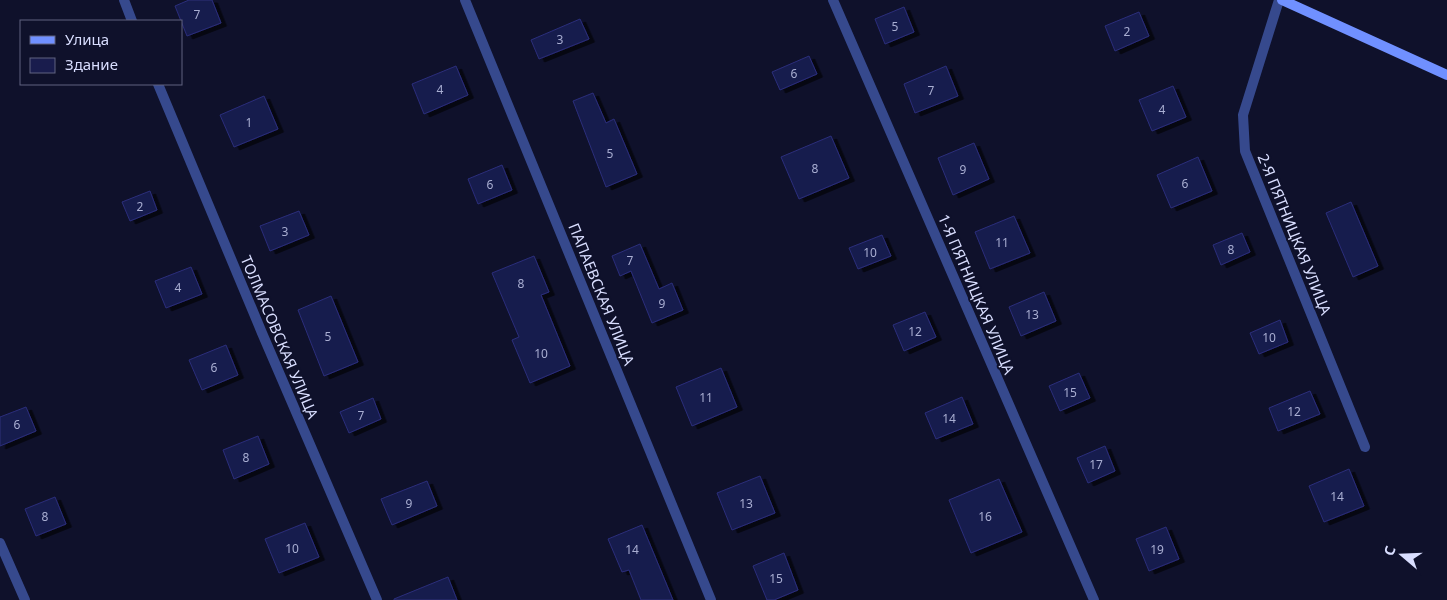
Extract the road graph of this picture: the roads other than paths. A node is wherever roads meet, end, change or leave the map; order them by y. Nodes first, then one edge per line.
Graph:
1 (124, 0) edge
2 (465, 0) edge
3 (833, 0) edge
4 (1281, 0) edge
5 (132, 20) edge
6 (1447, 75) edge
7 (158, 85) edge
8 (1365, 446) dead end
9 (0, 543) edge
10 (25, 600) edge
11 (377, 600) edge
12 (711, 600) edge
13 (1094, 600) edge

1 - 5 street
2 - 12 street, ПАПАЕВСКАЯ УЛИЦА
3 - 13 street, 1-Я ПЯТНИЦКАЯ УЛИЦА
4 - 6 main road
4 - 8 street, 2-Я ПЯТНИЦКАЯ УЛИЦА
7 - 11 street, ТОЛМАСОВСКАЯ УЛИЦА
9 - 10 street

